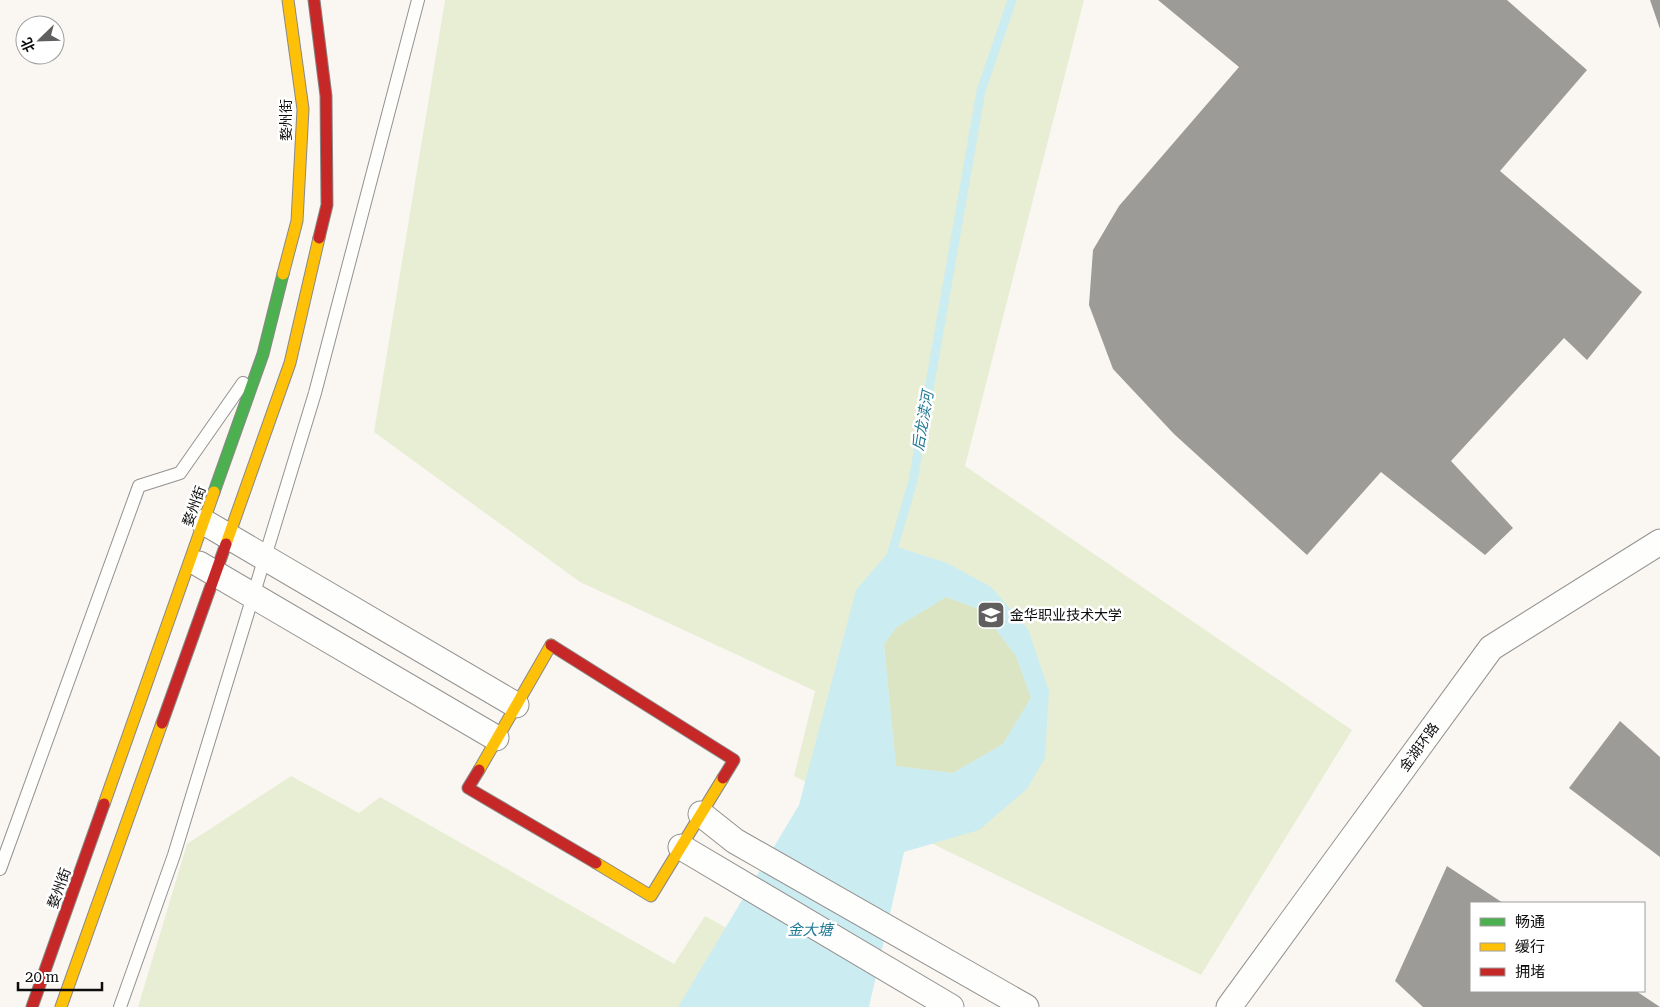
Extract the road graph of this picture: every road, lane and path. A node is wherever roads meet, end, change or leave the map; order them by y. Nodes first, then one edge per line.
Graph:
1 (288, 0) edge
2 (314, 0) edge
3 (418, 0) edge
4 (263, 354) junction
5 (204, 522) junction
6 (228, 537) junction
7 (1660, 542) edge
8 (265, 558) junction
9 (190, 559) junction
10 (215, 574) junction
11 (253, 596) junction
12 (516, 705) junction
13 (496, 738) junction
14 (701, 814) junction
15 (681, 847) junction
16 (0, 869) edge
17 (32, 1007) edge
18 (61, 1007) edge
19 (120, 1007) edge
20 (951, 1007) edge
21 (1026, 1007) edge
22 (1230, 1007) edge

1 - 4 main road, 婺州街
2 - 6 main road
3 - 8 lane
4 - 5 main road, 婺州街
4 - 16 lane
5 - 6 street
5 - 9 main road, 婺州街
6 - 8 street
6 - 10 main road
7 - 22 street, 金湖环路
8 - 11 lane
8 - 12 street
9 - 10 street
9 - 17 main road, 婺州街
10 - 11 street
10 - 18 main road
11 - 13 street
11 - 19 lane
12 - 13 main road
12 - 14 main road
13 - 15 main road
14 - 15 main road
14 - 21 street
15 - 20 street

